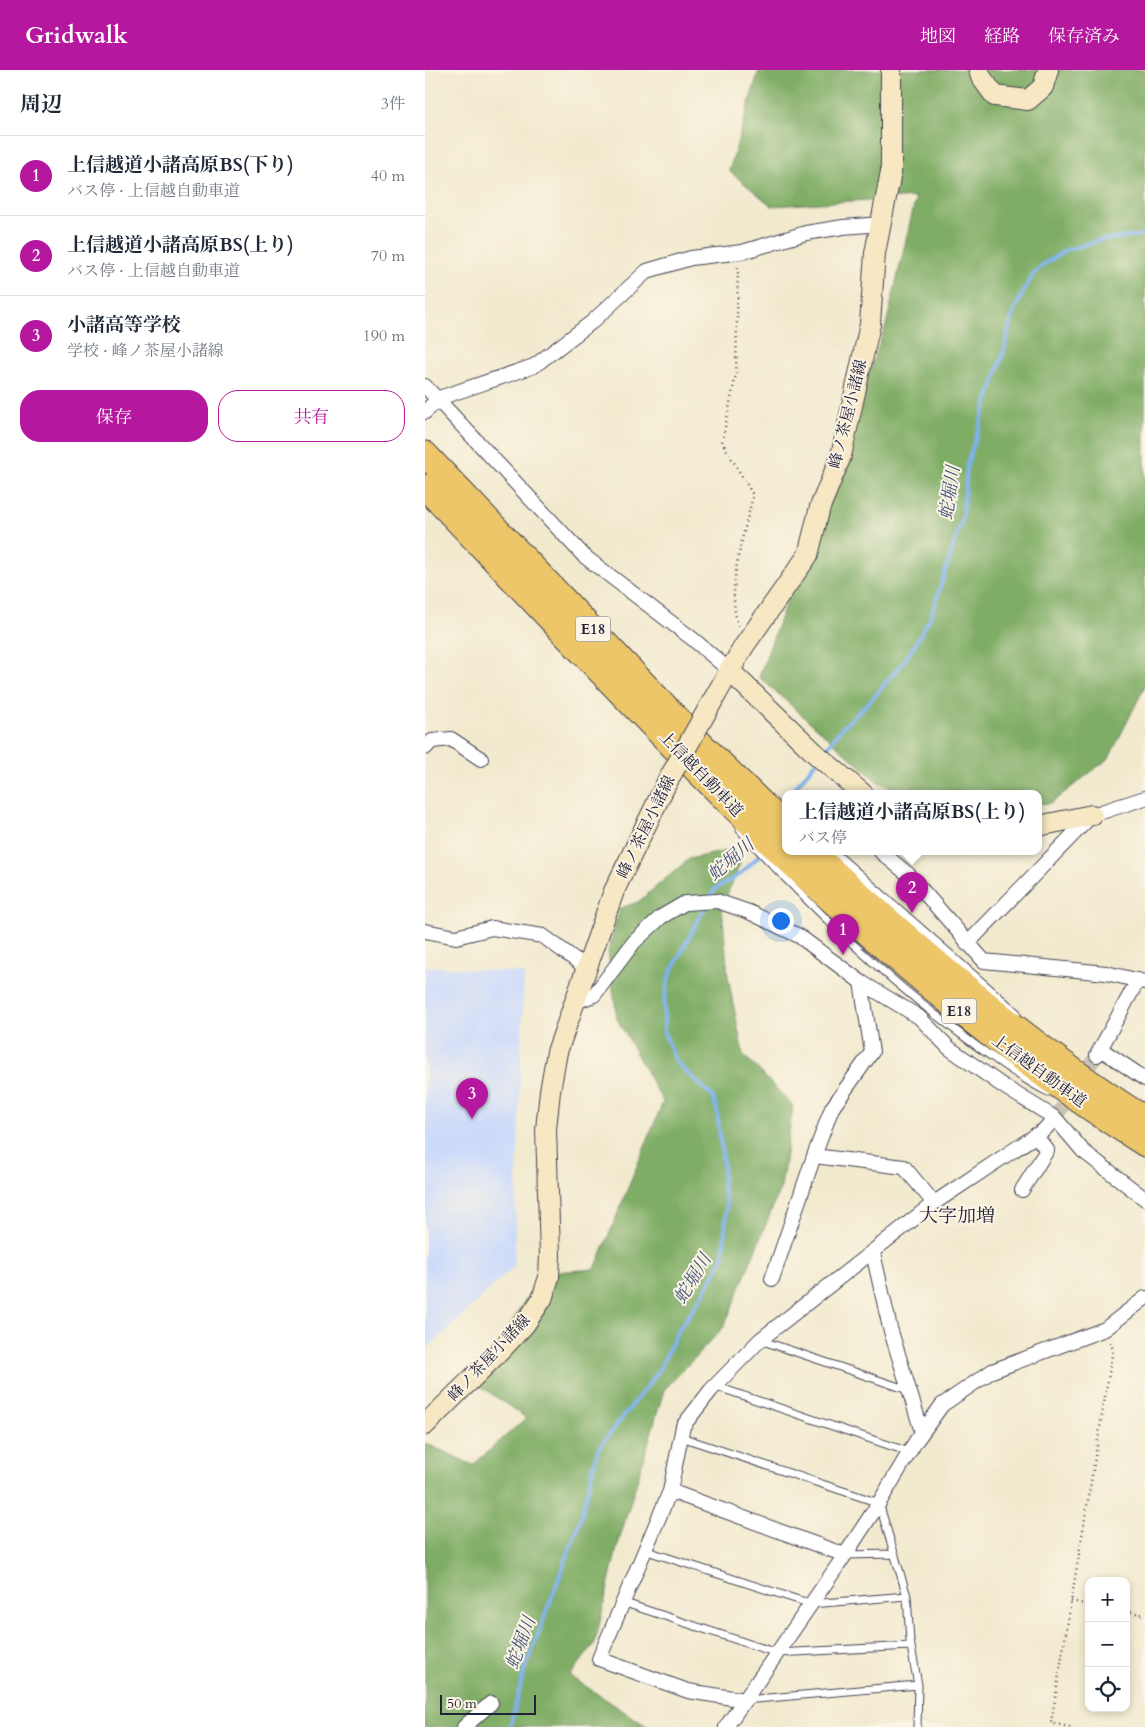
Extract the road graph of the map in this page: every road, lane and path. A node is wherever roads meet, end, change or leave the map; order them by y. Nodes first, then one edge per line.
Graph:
1 (891, 70) edge
2 (979, 70) edge
3 (1049, 70) edge
4 (881, 224) junction
5 (738, 253) junction
6 (425, 386) edge
7 (439, 398) junction
8 (425, 412) edge
9 (425, 454) edge
10 (425, 487) edge
11 (744, 646) junction
12 (729, 670) junction
13 (635, 673) junction
14 (425, 748) edge
15 (727, 758) dead end
16 (481, 759) dead end
17 (857, 790) edge
18 (1145, 798) edge
19 (1092, 815) junction
20 (741, 817) junction
21 (1042, 825) edge
22 (782, 826) edge
23 (815, 855) edge
24 (837, 855) edge
25 (885, 855) edge
26 (780, 863) junction
27 (425, 932) edge
28 (967, 944) junction
29 (588, 969) junction
30 (1142, 981) edge
31 (861, 982) junction
32 (575, 1002) junction
33 (1027, 1022) dead end
34 (1055, 1047) dead end
35 (1145, 1079) edge
36 (1054, 1095) dead end
37 (1062, 1099) dead end
38 (1115, 1112) junction
39 (1055, 1118) junction
40 (1145, 1119) edge
41 (1035, 1135) junction
42 (1145, 1144) edge
43 (813, 1156) junction
44 (1022, 1190) dead end
45 (1145, 1199) edge
46 (934, 1203) junction
47 (873, 1253) junction
48 (772, 1279) dead end
49 (1145, 1298) edge
50 (1105, 1329) junction
51 (760, 1340) junction
52 (715, 1386) junction
53 (909, 1390) junction
54 (425, 1425) edge
55 (922, 1432) junction
56 (681, 1437) junction
57 (909, 1452) junction
58 (670, 1491) junction
59 (879, 1503) junction
60 (644, 1550) junction
61 (895, 1554) junction
62 (845, 1555) junction
63 (907, 1596) junction
64 (1071, 1601) junction
65 (622, 1602) junction
66 (811, 1604) junction
67 (1085, 1604) edge
68 (1130, 1612) edge
69 (1145, 1614) edge
70 (911, 1646) junction
71 (777, 1653) junction
72 (918, 1686) junction
73 (745, 1700) junction
74 (491, 1703) dead end
75 (464, 1727) edge
76 (726, 1727) edge
77 (917, 1727) edge
78 (1070, 1727) edge

1 - 4 main road, 峰ノ茶屋小諸線
2 - 3 main road
4 - 5 street
4 - 11 main road, 峰ノ茶屋小諸線
5 - 7 street
5 - 11 path
6 - 7 street
7 - 8 street
7 - 12 street
9 - 13 highway, 上信越自動車道 / E18
10 - 20 highway, 上信越自動車道 / E18
11 - 12 main road, 峰ノ茶屋小諸線
12 - 17 main road
12 - 29 main road, 峰ノ茶屋小諸線, bridge
13 - 15 lane
13 - 20 highway, 上信越自動車道 / E18
14 - 16 street
18 - 19 street
19 - 21 main road
19 - 28 street
20 - 22 highway, 上信越自動車道 / E18
20 - 26 highway, 上信越自動車道 / E18
23 - 38 highway, 上信越自動車道 / E18
24 - 33 lane
25 - 28 street
26 - 36 lane
26 - 38 highway, 上信越自動車道 / E18
27 - 29 street
28 - 30 street
29 - 32 main road, 峰ノ茶屋小諸線
30 - 35 street
31 - 32 street
31 - 39 street
31 - 43 street
32 - 54 main road, 峰ノ茶屋小諸線
34 - 38 lane
37 - 38 lane
38 - 40 highway, 上信越自動車道 / E18
38 - 42 highway, 上信越自動車道 / E18
39 - 41 street
39 - 45 street
41 - 44 street
41 - 46 street
43 - 46 street
43 - 48 street
46 - 47 street
47 - 51 street
47 - 53 street
49 - 50 street
50 - 55 street
50 - 64 path
51 - 52 street
51 - 53 lane
52 - 56 street
52 - 57 lane
53 - 55 street
55 - 57 street
56 - 58 street
56 - 59 lane
57 - 59 street
58 - 60 street
58 - 62 street
59 - 61 lane
59 - 62 street
60 - 65 street
60 - 66 lane
61 - 62 lane
61 - 63 lane
62 - 66 street
63 - 66 lane
63 - 70 lane
64 - 67 path
64 - 78 path
65 - 71 lane
65 - 73 street
66 - 71 street
68 - 69 path
70 - 71 lane
70 - 72 lane
71 - 73 street
72 - 73 lane
72 - 77 lane
73 - 76 street
74 - 75 street

